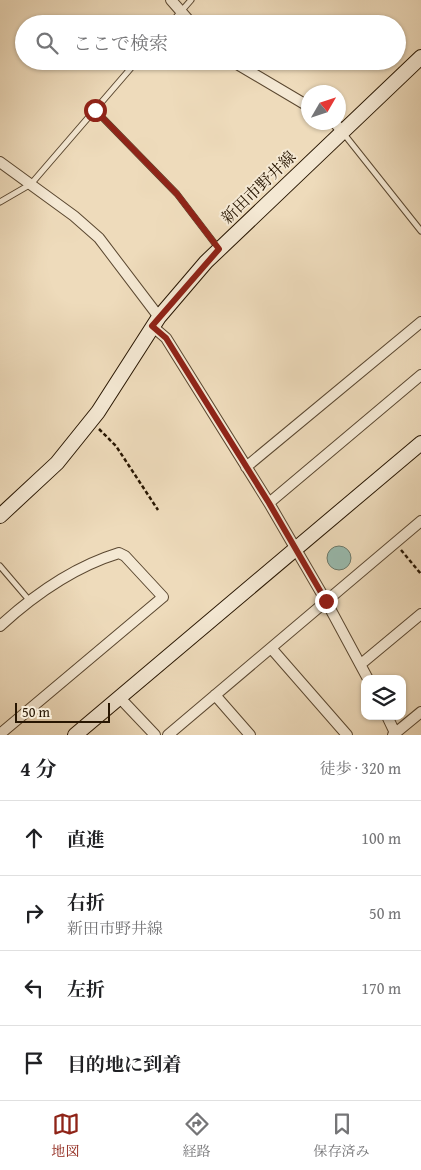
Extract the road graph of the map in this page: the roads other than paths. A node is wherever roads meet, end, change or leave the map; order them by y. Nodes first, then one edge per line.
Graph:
1 (171, 0) edge
2 (190, 0) edge
3 (181, 11) junction
4 (178, 15) edge
5 (184, 15) edge
6 (421, 57) edge
7 (129, 70) edge
8 (247, 70) edge
9 (406, 70) edge
10 (406, 70) edge
11 (301, 102) edge
12 (95, 110) junction
13 (346, 120) edge
14 (335, 130) edge
15 (340, 130) edge
16 (0, 162) edge
17 (31, 184) junction
18 (0, 202) edge
19 (421, 231) edge
20 (219, 249) junction
21 (156, 321) junction
22 (421, 322) edge
23 (421, 375) edge
24 (421, 443) edge
25 (246, 467) junction
26 (269, 503) junction
27 (0, 516) edge
28 (421, 521) edge
29 (295, 548) junction
30 (0, 566) edge
31 (30, 600) junction
32 (326, 601) junction
33 (421, 614) edge
34 (0, 626) edge
35 (271, 648) junction
36 (361, 664) junction
37 (366, 675) edge
38 (214, 695) junction
39 (119, 697) junction
40 (421, 712) edge
41 (389, 720) edge
42 (3, 731) edge
43 (395, 734) edge
44 (75, 735) edge
45 (155, 735) edge
46 (168, 735) edge
47 (250, 735) edge
48 (347, 735) edge

1 - 3 street
2 - 3 lane
3 - 4 lane
3 - 5 street
6 - 10 main road, 新田市野井線
7 - 12 lane
8 - 11 street
9 - 13 main road, 新田市野井線
12 - 17 lane
12 - 20 lane
14 - 20 main road, 新田市野井線
15 - 19 lane
16 - 17 street
17 - 18 lane
17 - 21 street
20 - 21 main road, 新田市野井線
21 - 25 street
21 - 27 main road, 新田市野井線
22 - 25 street
23 - 26 street
24 - 29 main road
25 - 26 street
26 - 29 street
28 - 32 street
29 - 32 street
29 - 39 main road
30 - 31 lane
31 - 34 street
31 - 42 street
32 - 35 street
32 - 36 street
33 - 36 street
35 - 38 street
35 - 48 street
36 - 37 street
38 - 46 street
38 - 47 street
39 - 44 main road
39 - 45 street
40 - 43 street
41 - 43 street

